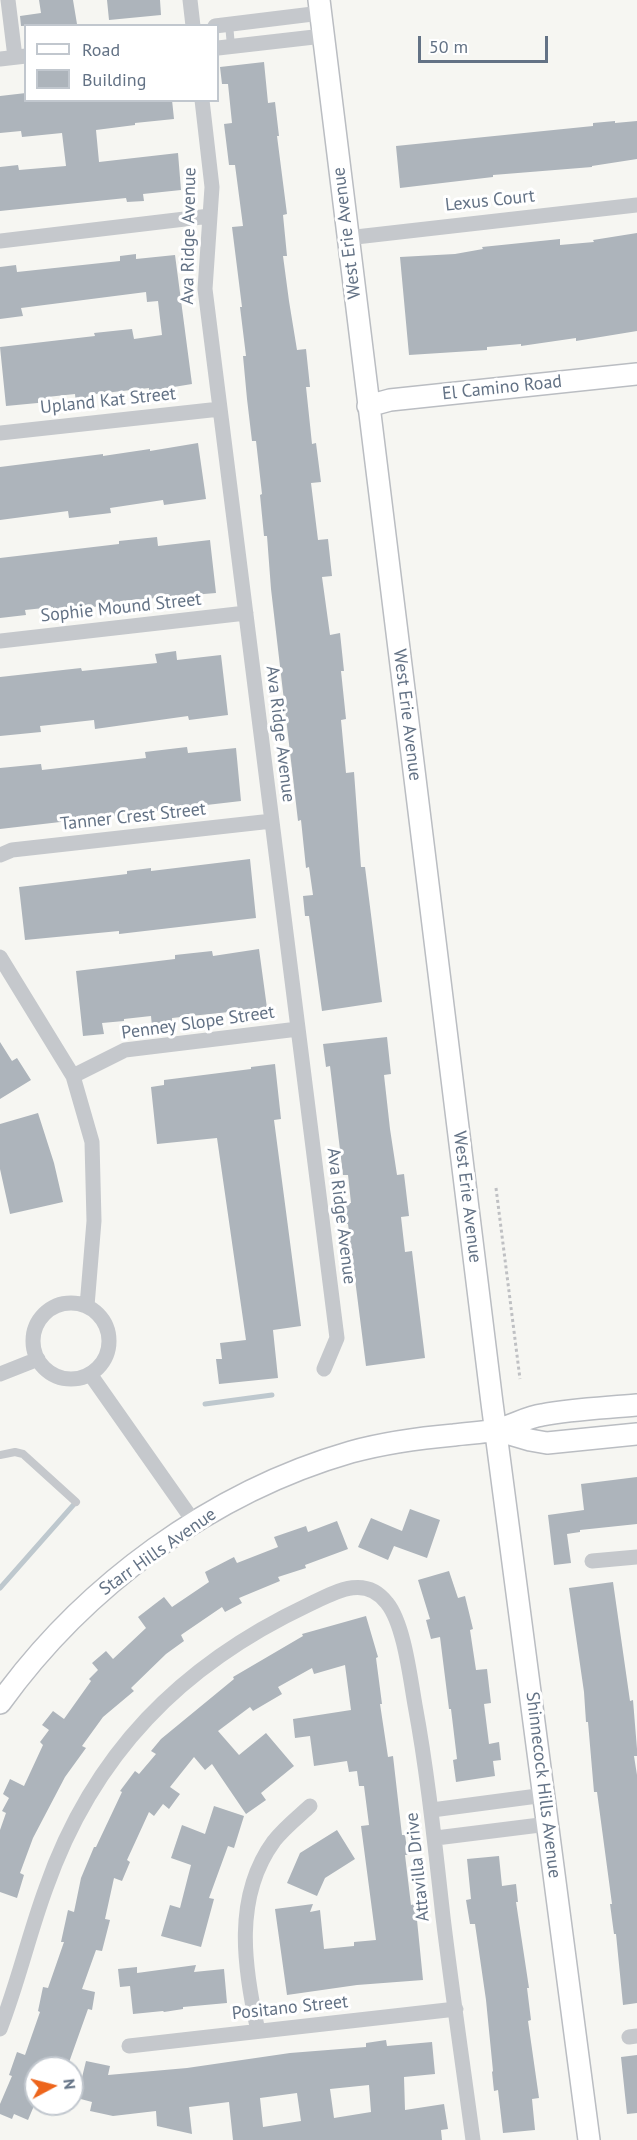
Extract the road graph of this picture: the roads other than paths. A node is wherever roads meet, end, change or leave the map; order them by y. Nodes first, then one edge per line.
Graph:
1 (8, 0) edge
2 (190, 0) edge
3 (320, 7) edge
4 (193, 24) edge
5 (222, 25) edge
6 (323, 36) junction
7 (224, 47) edge
8 (13, 58) edge
9 (202, 102) edge
10 (637, 205) edge
11 (210, 216) junction
12 (347, 238) junction
13 (0, 241) edge
14 (637, 374) edge
15 (368, 406) junction
16 (220, 409) junction
17 (0, 433) edge
18 (246, 614) junction
19 (0, 641) edge
20 (272, 821) junction
21 (0, 855) edge
22 (0, 957) edge
23 (298, 1029) junction
24 (73, 1076) junction
25 (87, 1306) junction
26 (38, 1359) junction
27 (324, 1369) dead end
28 (0, 1374) edge
29 (90, 1374) junction
30 (637, 1405) edge
31 (496, 1430) junction
32 (637, 1434) edge
33 (0, 1455) edge
34 (76, 1502) dead end
35 (194, 1522) junction
36 (637, 1560) edge
37 (592, 1561) dead end
38 (0, 1703) edge
39 (545, 1796) junction
40 (310, 1806) dead end
41 (432, 1810) junction
42 (548, 1824) junction
43 (436, 1838) junction
44 (456, 2009) junction
45 (0, 2029) edge
46 (258, 2031) junction
47 (129, 2046) dead end
48 (473, 2140) edge
49 (589, 2140) edge

1 - 8 street
2 - 4 street
3 - 5 street
3 - 6 street, West Erie Avenue
5 - 7 lane
6 - 7 street
6 - 12 street, West Erie Avenue
9 - 11 street, Ava Ridge Avenue
10 - 12 street, Lexus Court
11 - 13 street
11 - 16 street, Ava Ridge Avenue
12 - 15 street, West Erie Avenue
14 - 15 street, El Camino Road
15 - 31 street, West Erie Avenue
16 - 17 street, Upland Kat Street
16 - 18 street, Ava Ridge Avenue
18 - 19 street, Sophie Mound Street
18 - 20 street, Ava Ridge Avenue
20 - 21 street, Tanner Crest Street
20 - 23 street, Ava Ridge Avenue
22 - 24 street
23 - 24 street, Penney Slope Street
23 - 27 street, Ava Ridge Avenue
24 - 25 street
25 - 26 street
25 - 29 street
26 - 28 street
26 - 29 street
29 - 35 street
30 - 31 street
31 - 32 street
31 - 35 street, Starr Hills Avenue
31 - 39 street, Shinnecock Hills Avenue
33 - 34 lane
35 - 38 street, Starr Hills Avenue
36 - 37 street
39 - 41 street
39 - 42 street, Shinnecock Hills Avenue
40 - 46 street
41 - 43 street, Attavilla Drive
41 - 45 street, Attavilla Drive
42 - 43 street
42 - 49 street, Shinnecock Hills Avenue
43 - 44 street, Attavilla Drive
44 - 46 street, Positano Street
44 - 48 street, Attavilla Drive
46 - 47 street, Positano Street

